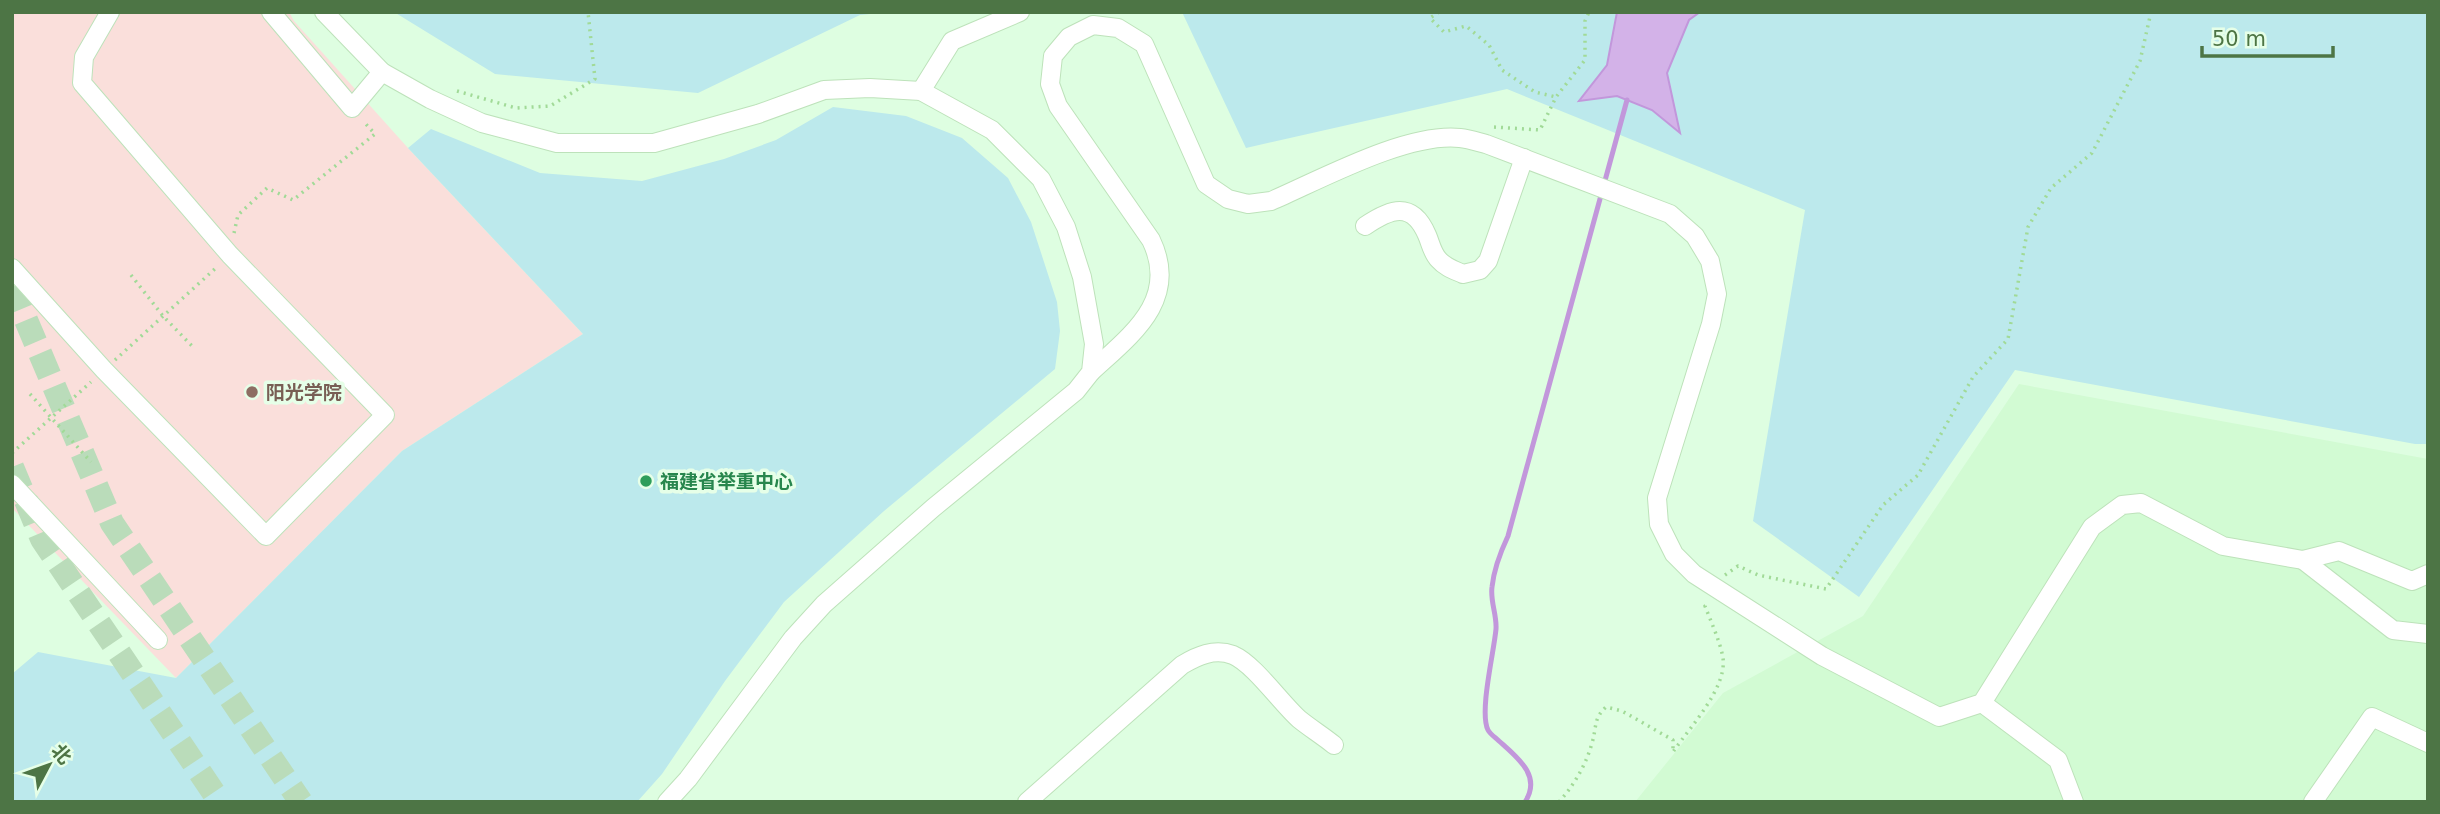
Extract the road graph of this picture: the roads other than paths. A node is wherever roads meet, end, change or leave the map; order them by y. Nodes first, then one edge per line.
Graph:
1 (110, 12) edge
2 (271, 12) edge
3 (324, 12) edge
4 (1020, 12) edge
5 (382, 72) junction
6 (921, 91) junction
7 (1524, 158) junction
8 (1365, 226) dead end
9 (12, 268) edge
10 (1091, 372) junction
11 (12, 484) edge
12 (2303, 560) junction
13 (2428, 574) edge
14 (2428, 634) edge
15 (158, 640) dead end
16 (1982, 703) junction
17 (2428, 743) edge
18 (1334, 745) dead end
19 (667, 802) edge
20 (1027, 802) edge
21 (2074, 802) edge
22 (2313, 802) edge

1 - 9 street
2 - 5 street
3 - 5 street
4 - 6 street
5 - 6 street
6 - 10 street
7 - 8 street
7 - 10 street
7 - 16 street
10 - 19 street
11 - 15 street
12 - 13 street
12 - 14 street
12 - 16 street
16 - 21 street
17 - 22 street
18 - 20 street

